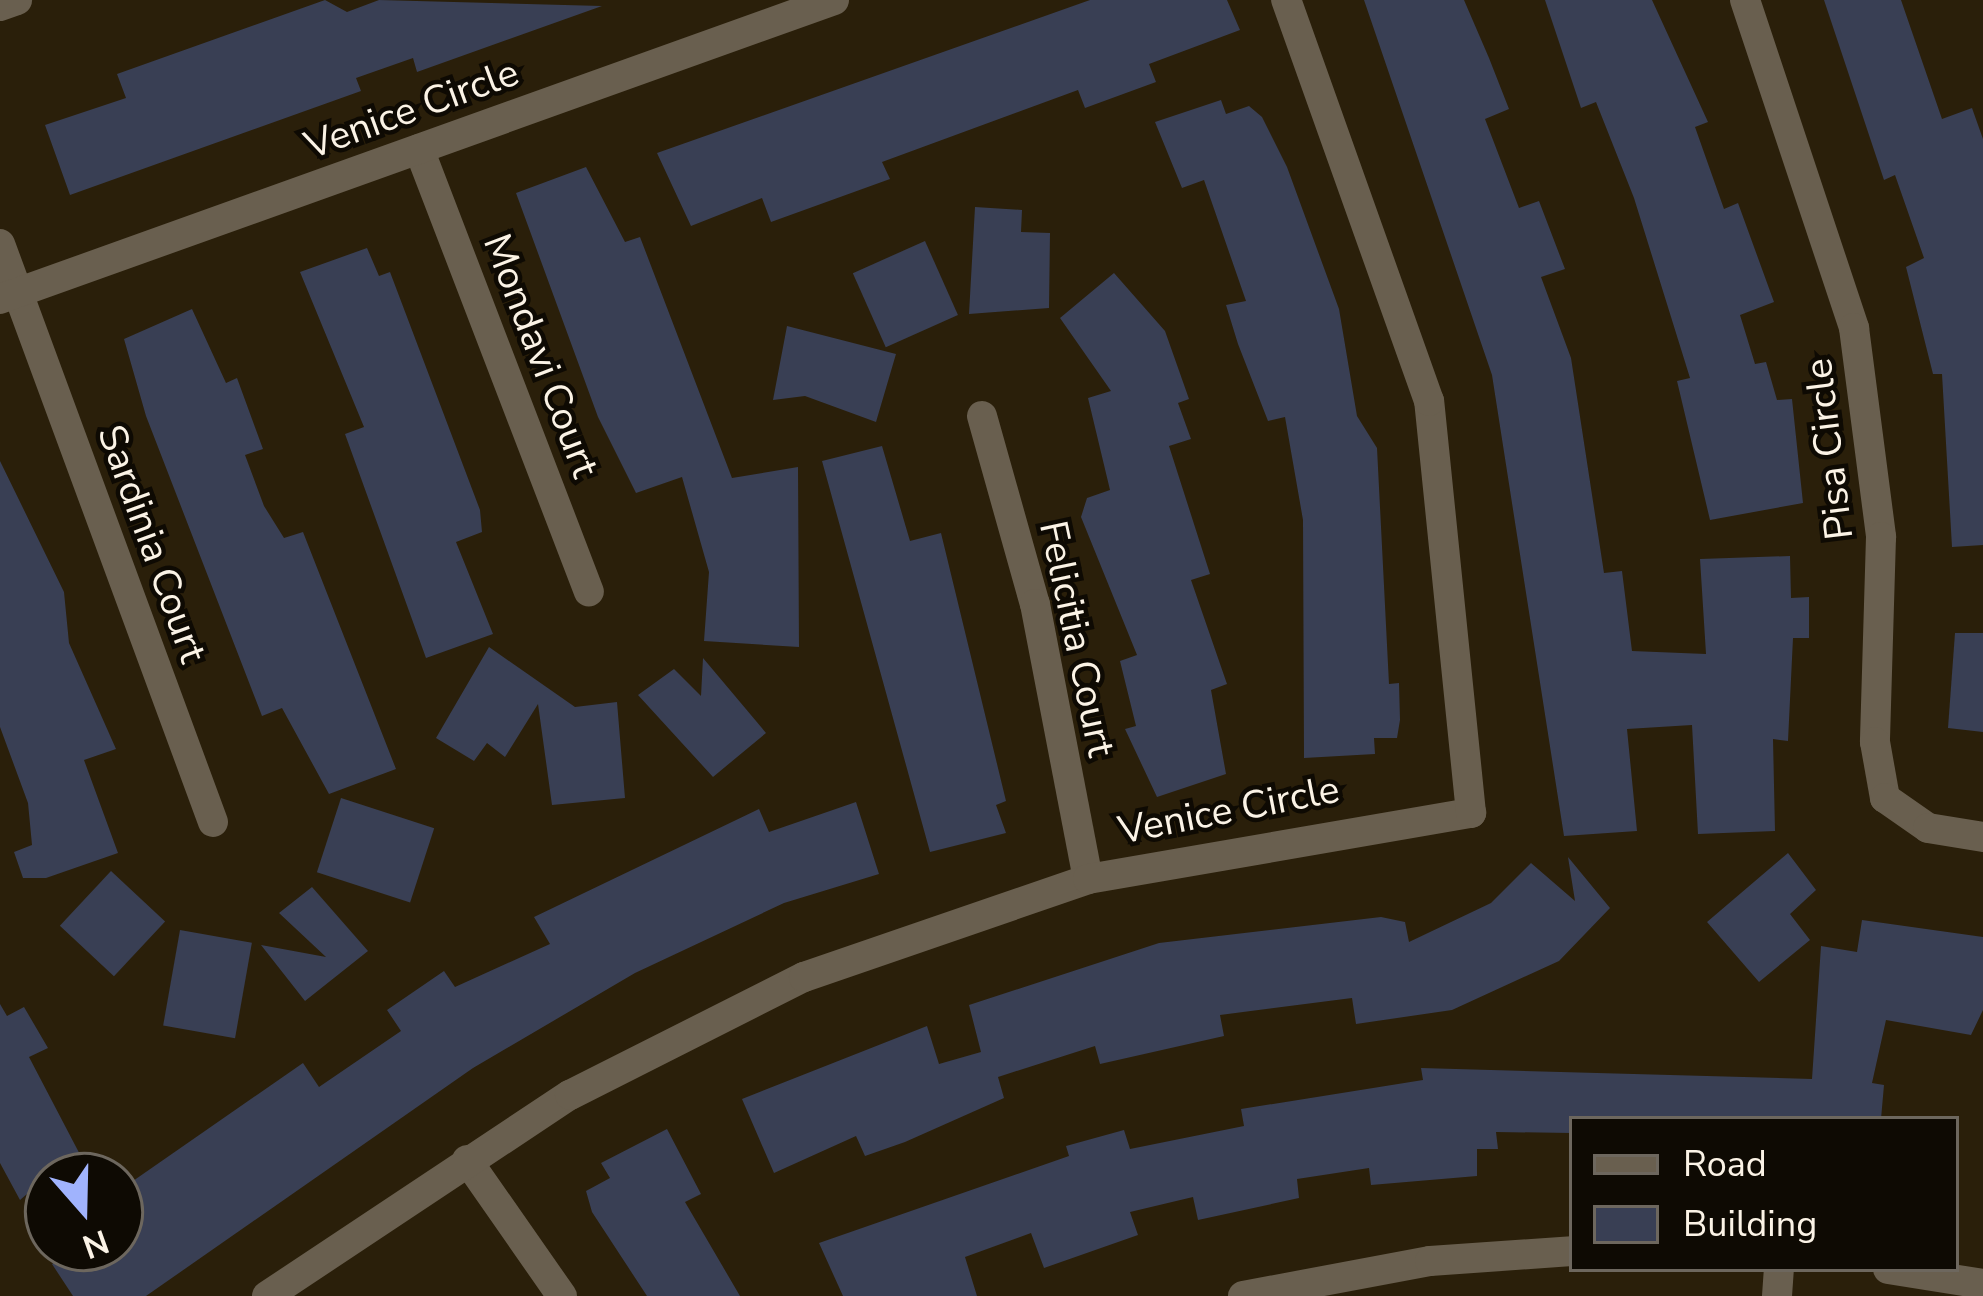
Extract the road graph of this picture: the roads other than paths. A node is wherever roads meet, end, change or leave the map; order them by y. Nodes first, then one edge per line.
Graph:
1 (17, 0) edge
2 (834, 0) edge
3 (1286, 0) edge
4 (1745, 0) edge
5 (0, 6) edge
6 (419, 148) junction
7 (0, 244) edge
8 (9, 296) edge
9 (982, 416) dead end
10 (589, 591) dead end
11 (213, 822) dead end
12 (1983, 837) edge
13 (1088, 879) junction
14 (466, 1160) junction
15 (1569, 1251) edge
16 (1907, 1272) edge
17 (1983, 1284) edge
18 (267, 1296) edge
19 (562, 1296) edge
20 (1243, 1296) edge

1 - 5 street
2 - 6 street, Venice Circle
3 - 13 street, Venice Circle
4 - 12 street, Pisa Circle
6 - 8 street, Venice Circle
6 - 10 street, Mondavi Court
7 - 8 street
8 - 11 street, Sardinia Court
9 - 13 street, Felicitia Court
13 - 14 street, Venice Circle
14 - 18 street, Venice Circle
14 - 19 street
15 - 20 street
16 - 17 street

